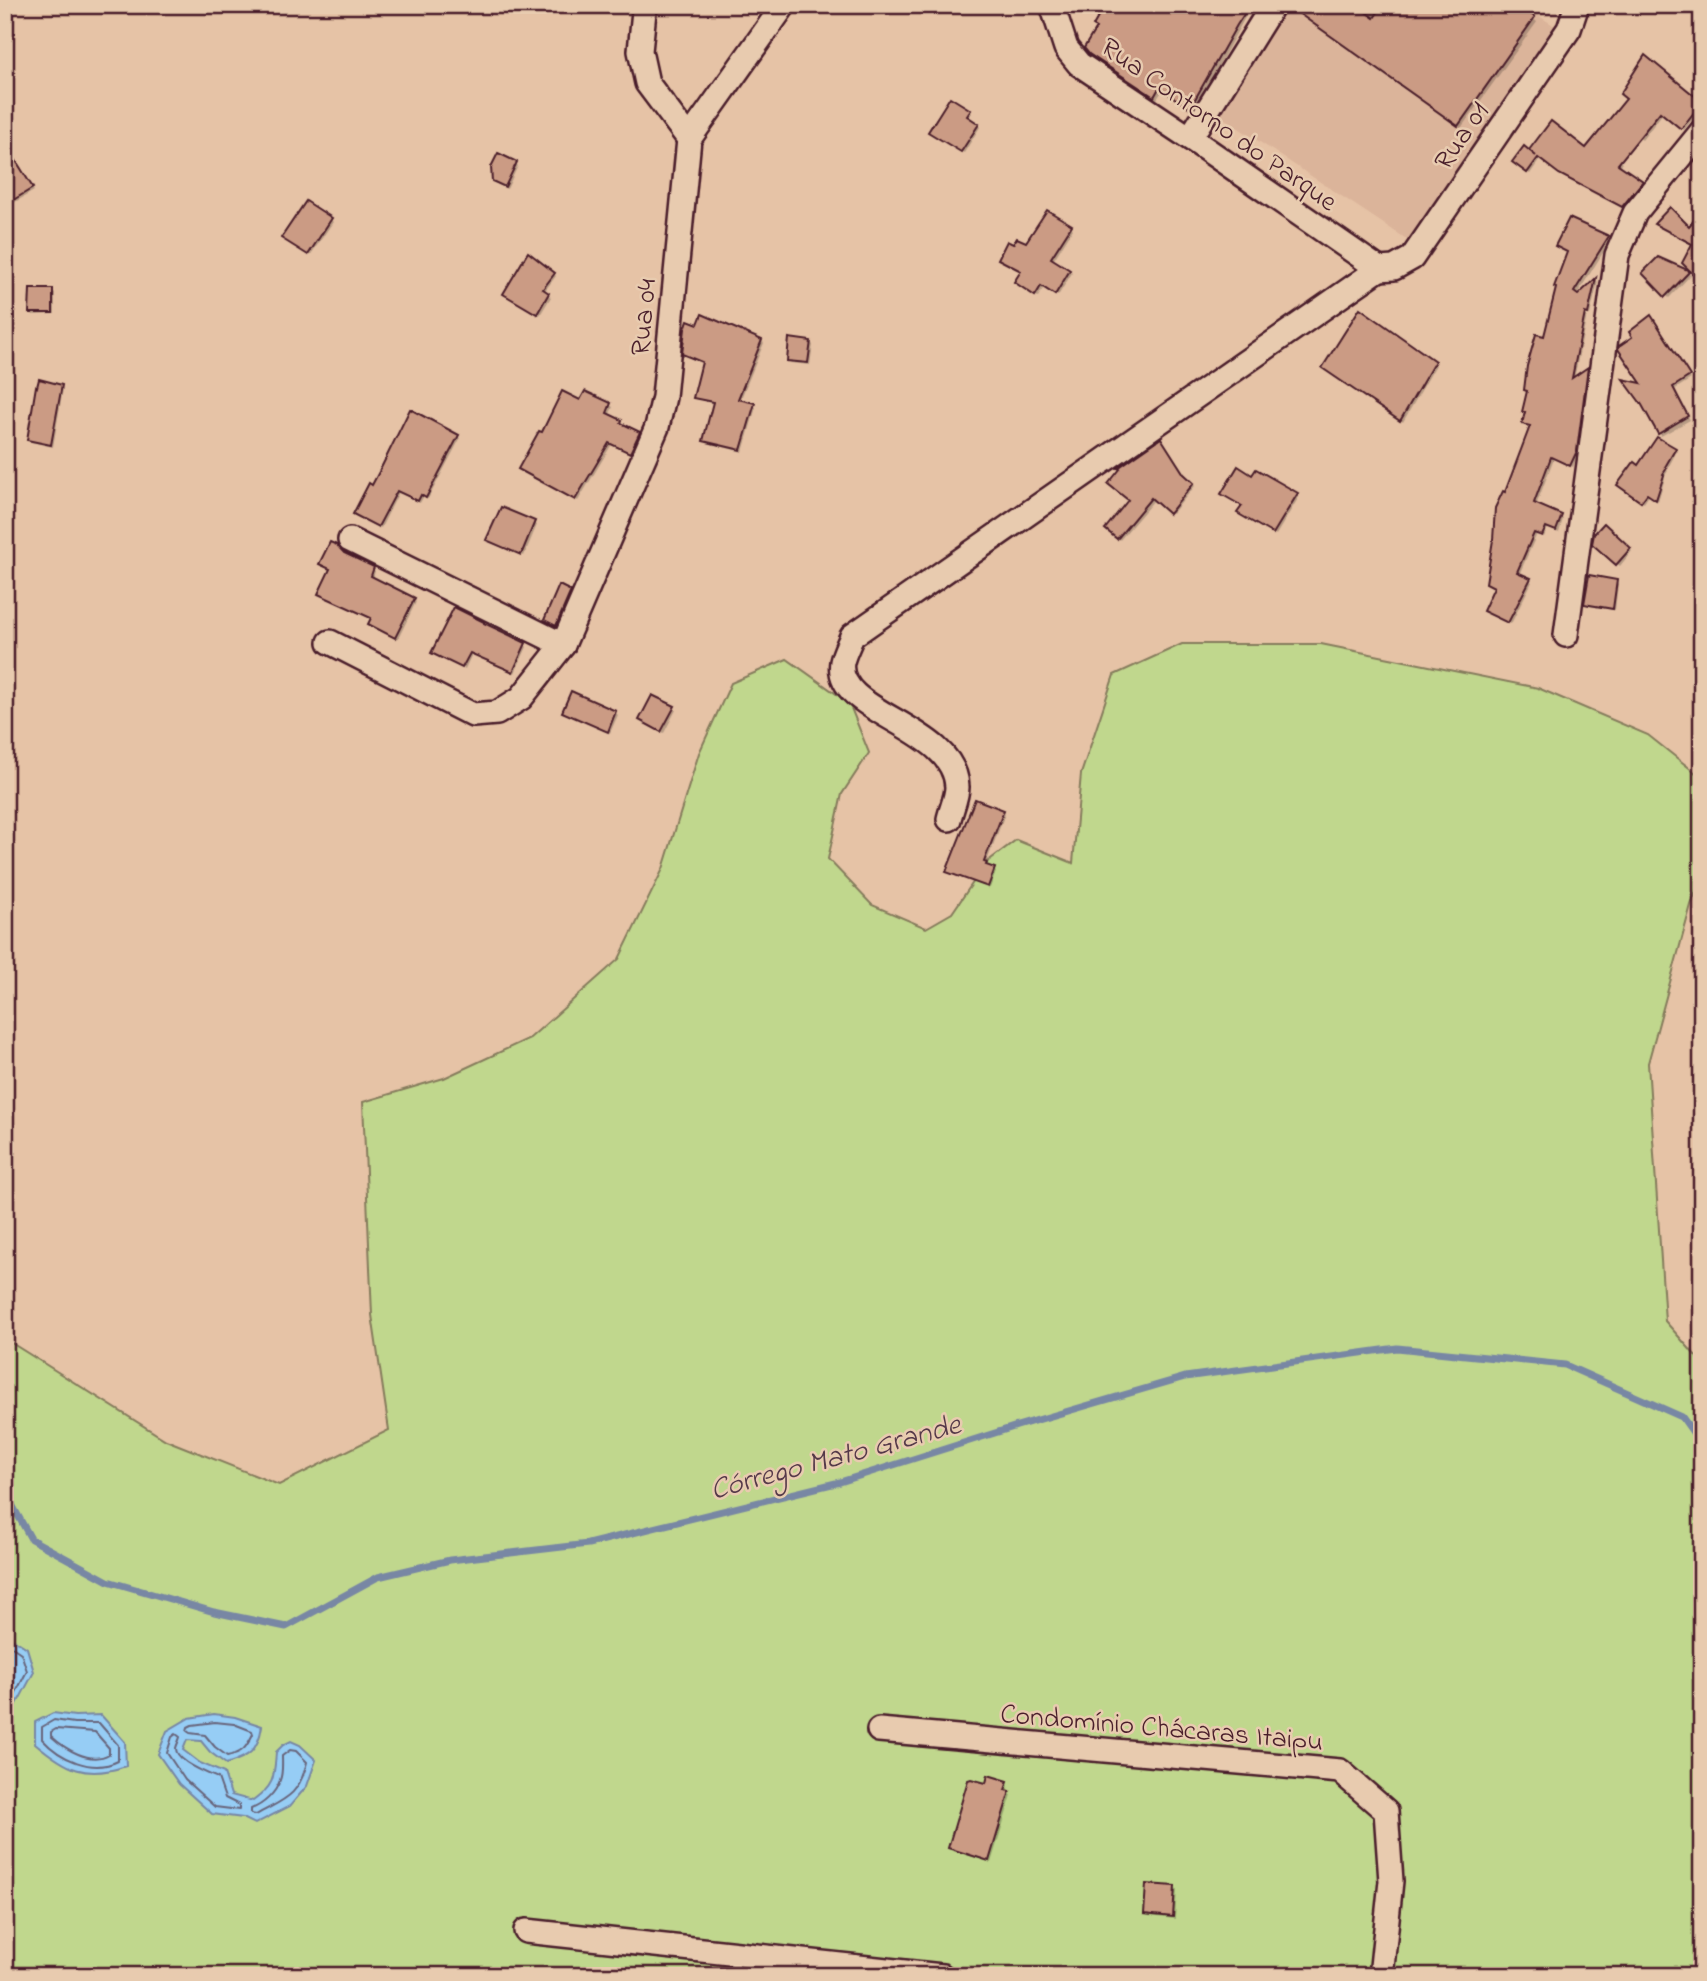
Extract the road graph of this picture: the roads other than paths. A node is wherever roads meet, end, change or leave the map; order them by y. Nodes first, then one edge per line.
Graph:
1 (647, 5) edge
2 (784, 5) edge
3 (1052, 5) edge
4 (1273, 5) edge
5 (1571, 9) edge
6 (1702, 131) edge
7 (1190, 138) junction
8 (689, 139) junction
9 (1379, 269) junction
10 (350, 540) dead end
11 (1566, 635) dead end
12 (330, 642) dead end
13 (563, 645) junction
14 (949, 819) dead end
15 (879, 1730) dead end
16 (526, 1931) dead end
17 (942, 1976) edge
18 (1381, 1976) edge

1 - 8 street
2 - 8 street, Rua 04
3 - 7 street, Rua Contorno do Parque
4 - 7 street
5 - 9 street, Rua 01
6 - 11 street
7 - 9 street, Rua Contorno do Parque
8 - 13 street, Rua 04
9 - 14 street, Rua 01
10 - 13 street
12 - 13 street, Rua 04
15 - 18 street, Condomínio Chácaras Itaipu
16 - 17 street

